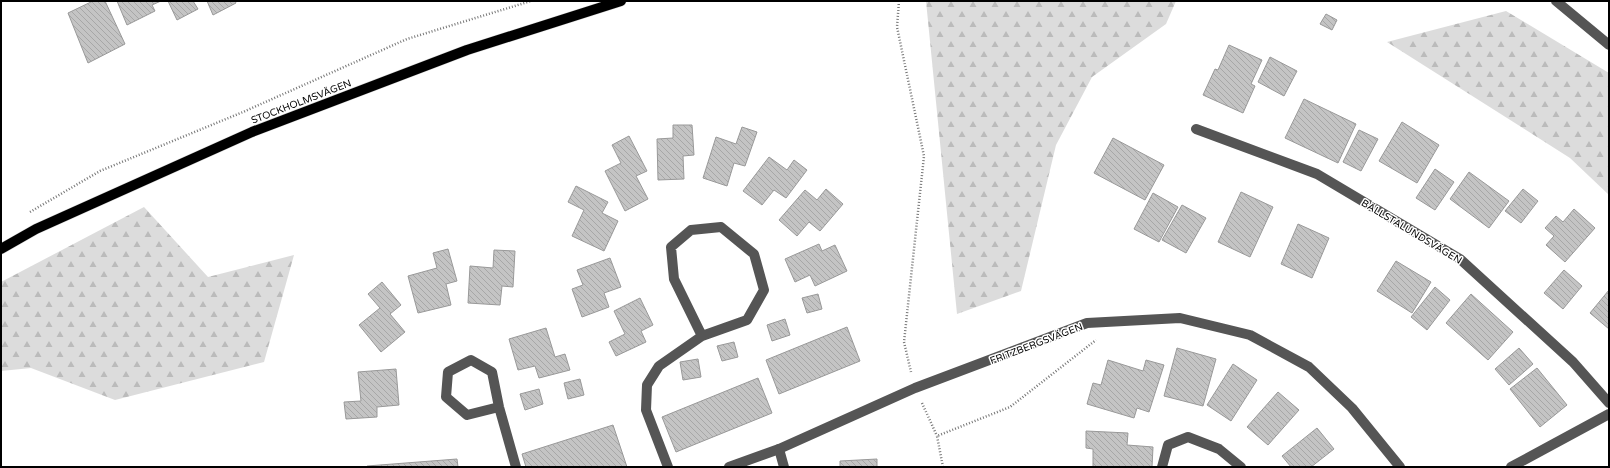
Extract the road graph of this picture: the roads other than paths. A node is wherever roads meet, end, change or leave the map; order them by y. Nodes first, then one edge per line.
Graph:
1 (621, 1) edge
2 (1556, 1) edge
3 (1609, 46) edge
4 (1196, 129) dead end
5 (1, 250) edge
6 (702, 336) junction
7 (1609, 403) edge
8 (499, 407) junction
9 (1609, 414) edge
10 (779, 449) junction
11 (516, 467) edge
12 (668, 467) edge
13 (729, 467) edge
14 (784, 467) edge
15 (1162, 467) edge
16 (1241, 467) edge
17 (1400, 467) edge
18 (1511, 467) edge

1 - 5 main road, STOCKHOLMSVÄGEN
2 - 3 street
4 - 7 street, BÄLLSTALUNDSVÄGEN
6 - 6 street
6 - 12 street
8 - 8 street
8 - 11 street
9 - 18 street
10 - 13 street, FRITZBERGSVÄGEN
10 - 14 street
10 - 17 street, FRITZBERGSVÄGEN
15 - 16 street

